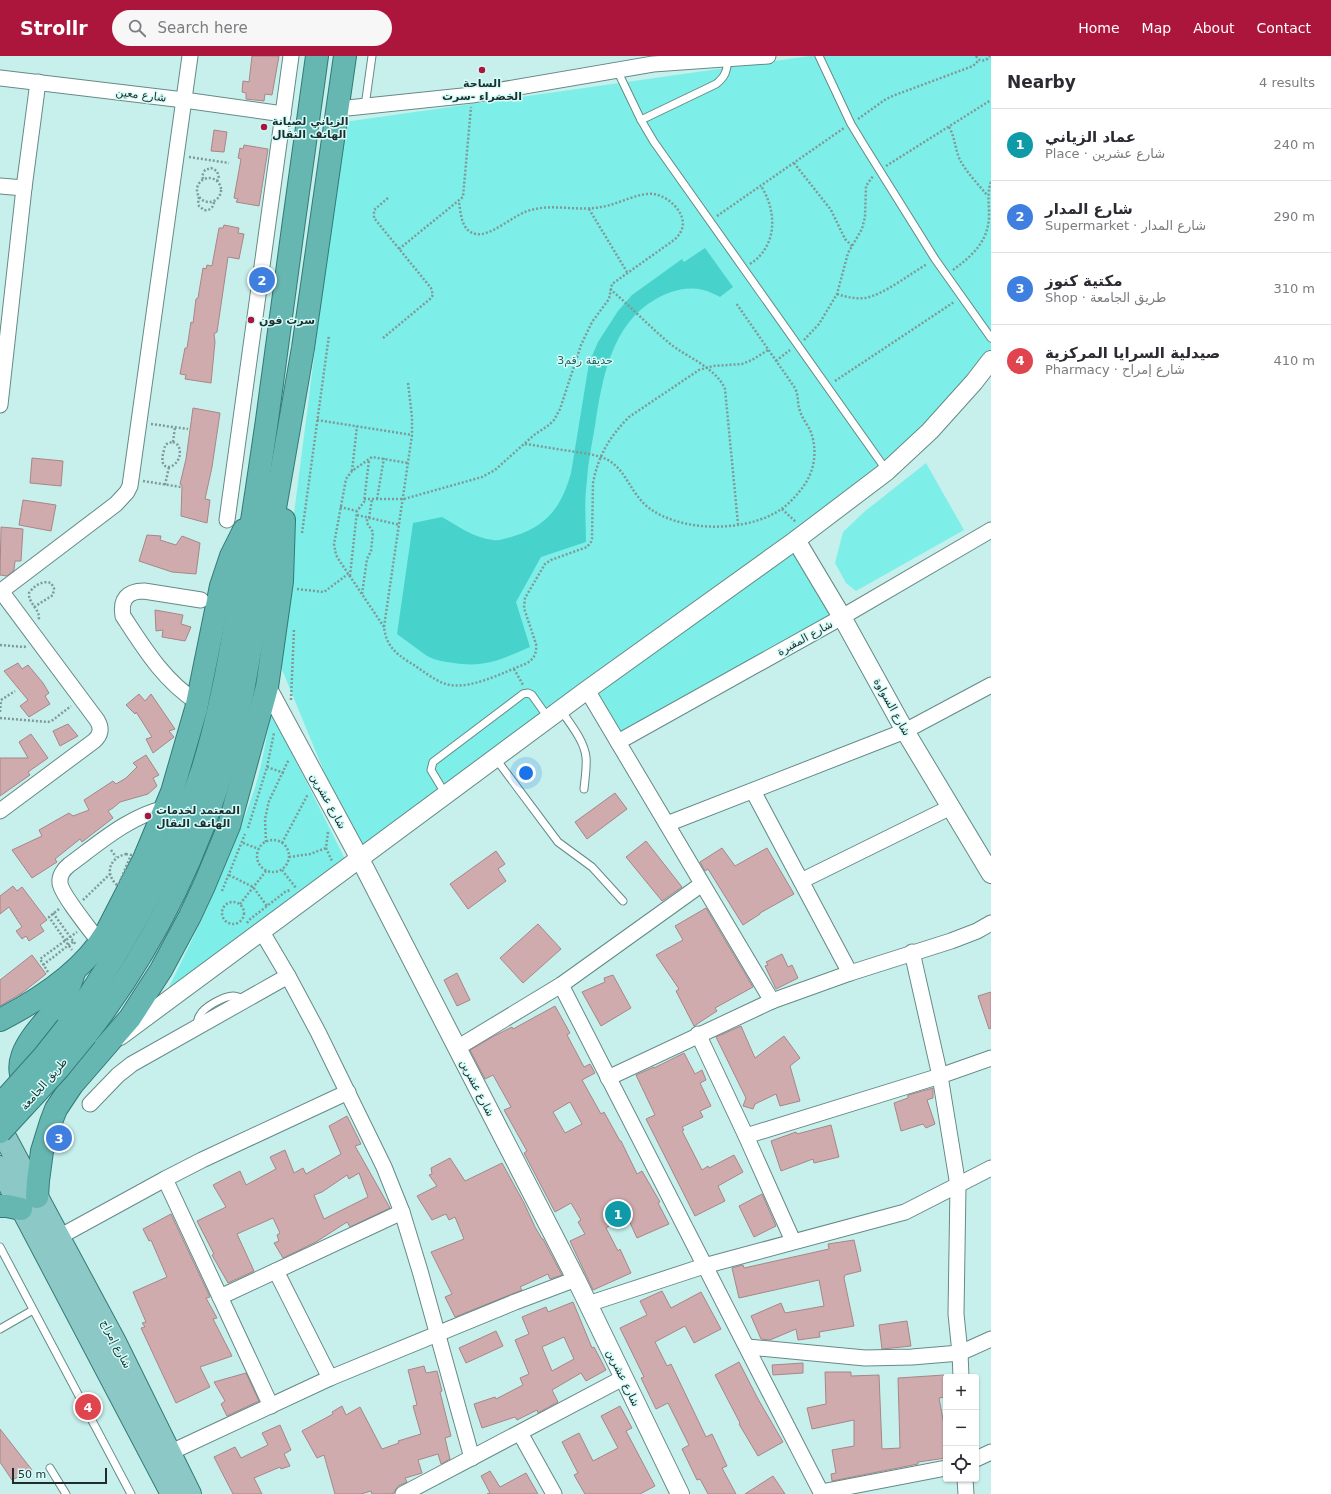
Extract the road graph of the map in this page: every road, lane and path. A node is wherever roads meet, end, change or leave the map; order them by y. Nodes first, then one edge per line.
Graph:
1 (190, 56) edge
2 (290, 56) edge
3 (317, 56) edge
4 (345, 56) edge
5 (372, 56) edge
6 (768, 56) edge
7 (818, 56) edge
8 (976, 56) edge
9 (990, 57) edge
10 (726, 59) junction
11 (979, 60) junction
12 (617, 70) junction
13 (0, 78) edge
14 (38, 82) junction
15 (472, 95) junction
16 (184, 100) junction
17 (991, 100) edge
18 (364, 107) junction
19 (338, 109) junction
20 (282, 114) junction
21 (641, 120) junction
22 (851, 124) junction
23 (949, 127) junction
24 (177, 155) junction
25 (212, 160) junction
26 (229, 163) dead end
27 (794, 163) junction
28 (211, 168) junction
29 (879, 170) junction
30 (203, 179) junction
31 (217, 181) junction
32 (991, 181) edge
33 (0, 186) edge
34 (761, 186) junction
35 (24, 188) junction
36 (988, 196) junction
37 (200, 197) junction
38 (388, 197) dead end
39 (214, 201) junction
40 (459, 202) junction
41 (589, 209) junction
42 (710, 221) junction
43 (852, 246) junction
44 (399, 249) junction
45 (935, 259) junction
46 (743, 268) junction
47 (627, 272) junction
48 (946, 275) junction
49 (610, 289) junction
50 (837, 294) junction
51 (961, 298) junction
52 (736, 303) dead end
53 (329, 335) dead end
54 (383, 338) dead end
55 (991, 338) edge
56 (798, 345) junction
57 (768, 350) junction
58 (991, 360) edge
59 (776, 361) junction
60 (706, 368) junction
61 (408, 383) dead end
62 (827, 386) junction
63 (0, 405) edge
64 (317, 420) junction
65 (140, 422) junction
66 (357, 426) junction
67 (175, 427) junction
68 (188, 429) dead end
69 (412, 435) junction
70 (173, 442) junction
71 (524, 444) junction
72 (600, 456) junction
73 (384, 458) junction
74 (369, 459) junction
75 (408, 464) junction
76 (168, 467) junction
77 (352, 471) junction
78 (888, 471) junction
79 (132, 479) junction
80 (165, 485) junction
81 (181, 486) dead end
82 (279, 490) junction
83 (364, 499) junction
84 (372, 499) junction
85 (377, 499) junction
86 (404, 499) junction
87 (340, 507) junction
88 (782, 509) junction
89 (357, 511) junction
90 (253, 514) junction
91 (357, 515) junction
92 (368, 518) junction
93 (227, 520) dead end
94 (738, 524) junction
95 (400, 525) junction
96 (991, 530) edge
97 (302, 535) dead end
98 (801, 536) junction
99 (349, 575) junction
100 (294, 589) dead end
101 (1, 591) edge
102 (362, 594) junction
103 (201, 600) dead end
104 (34, 607) junction
105 (842, 617) junction
106 (27, 626) junction
107 (384, 627) junction
108 (294, 629) dead end
109 (37, 639) junction
110 (0, 645) edge
111 (514, 668) junction
112 (991, 685) edge
113 (267, 686) junction
114 (587, 690) junction
115 (15, 691) dead end
116 (528, 693) junction
117 (81, 698) junction
118 (0, 700) edge
119 (197, 702) junction
120 (0, 712) edge
121 (555, 714) junction
122 (0, 718) edge
123 (277, 721) junction
124 (905, 731) junction
125 (618, 742) junction
126 (292, 752) dead end
127 (496, 758) junction
128 (267, 767) junction
129 (284, 773) junction
130 (310, 789) dead end
131 (584, 789) dead end
132 (753, 791) junction
133 (446, 795) junction
134 (951, 807) junction
135 (166, 808) junction
136 (0, 811) edge
137 (667, 824) junction
138 (328, 830) dead end
139 (266, 842) junction
140 (243, 843) junction
141 (282, 843) junction
142 (326, 848) junction
143 (259, 849) junction
144 (289, 856) junction
145 (360, 859) junction
146 (333, 863) dead end
147 (282, 870) junction
148 (266, 871) junction
149 (110, 874) dead end
150 (991, 874) edge
151 (229, 875) junction
152 (801, 881) junction
153 (702, 884) junction
154 (253, 887) junction
155 (219, 897) dead end
156 (623, 901) dead end
157 (240, 904) junction
158 (267, 906) junction
159 (69, 910) junction
160 (54, 913) junction
161 (991, 923) edge
162 (75, 928) dead end
163 (254, 929) junction
164 (77, 932) junction
165 (79, 935) dead end
166 (70, 936) junction
167 (65, 940) junction
168 (74, 941) junction
169 (89, 943) junction
170 (69, 945) junction
171 (912, 952) junction
172 (67, 964) junction
173 (43, 965) junction
174 (850, 973) junction
175 (288, 976) junction
176 (561, 985) junction
177 (772, 1001) junction
178 (0, 1020) edge
179 (76, 1031) junction
180 (698, 1034) junction
181 (110, 1040) junction
182 (457, 1048) junction
183 (991, 1058) edge
184 (940, 1076) junction
185 (608, 1078) junction
186 (348, 1092) junction
187 (60, 1102) junction
188 (90, 1104) dead end
189 (0, 1105) edge
190 (0, 1128) edge
191 (0, 1132) edge
192 (746, 1136) junction
193 (0, 1167) edge
194 (991, 1168) edge
195 (165, 1179) junction
196 (958, 1186) junction
197 (29, 1203) junction
198 (0, 1206) edge
199 (402, 1212) junction
200 (59, 1237) junction
201 (793, 1241) junction
202 (0, 1247) edge
203 (704, 1266) junction
204 (276, 1270) junction
205 (576, 1279) junction
206 (220, 1297) junction
207 (588, 1304) junction
208 (33, 1310) junction
209 (0, 1329) edge
210 (438, 1334) junction
211 (991, 1339) edge
212 (748, 1347) junction
213 (960, 1353) junction
214 (961, 1374) edge
215 (330, 1378) junction
216 (623, 1378) junction
217 (271, 1406) junction
218 (520, 1433) junction
219 (991, 1452) edge
220 (169, 1453) junction
221 (472, 1458) junction
222 (979, 1458) edge
223 (50, 1468) dead end
224 (943, 1469) edge
225 (965, 1482) edge
226 (822, 1493) edge
227 (66, 1494) edge
228 (131, 1494) edge
229 (172, 1494) edge
230 (190, 1494) edge
231 (403, 1494) edge
232 (554, 1494) edge
233 (680, 1494) edge
234 (966, 1494) edge

1 - 16 street
2 - 20 street
3 - 90 highway
4 - 19 highway
5 - 18 lane
6 - 10 street
7 - 22 lane
8 - 11 path
9 - 11 path
10 - 12 street
10 - 21 lane
11 - 22 path
12 - 15 street
12 - 21 lane
13 - 14 street, شارع معين
14 - 16 street, شارع معين
14 - 35 street
15 - 18 street
15 - 40 path
16 - 20 street, شارع معين
16 - 24 street
17 - 23 path
18 - 19 street
19 - 82 highway
20 - 93 street
21 - 42 lane
22 - 27 path
22 - 29 lane
23 - 29 path
23 - 36 path
24 - 25 path
24 - 65 street
25 - 26 path
25 - 28 path
27 - 34 path
27 - 43 path
28 - 30 path
28 - 31 path
29 - 43 path
29 - 45 lane
30 - 31 path
30 - 37 path
31 - 39 path
32 - 36 path
33 - 35 street
34 - 42 path
34 - 46 path
35 - 63 street
36 - 48 path
37 - 39 path
37 - 39 path
38 - 44 path
40 - 41 path
40 - 44 path
41 - 47 path
41 - 47 path
42 - 46 lane
43 - 50 path
44 - 54 path
45 - 48 lane
45 - 50 path
46 - 56 lane
47 - 49 path
48 - 51 lane
49 - 60 path
49 - 71 path
50 - 56 path
51 - 55 lane
51 - 62 path
52 - 57 path
53 - 64 path
56 - 59 path
56 - 62 lane
57 - 59 path
57 - 60 path
58 - 78 street
59 - 88 path
60 - 72 path
60 - 94 path
61 - 69 path
62 - 78 lane
64 - 66 path
64 - 97 path
65 - 67 path
65 - 79 street
66 - 69 path
66 - 77 path
67 - 68 path
67 - 70 path
69 - 75 path
70 - 76 path
70 - 76 path
71 - 72 path
71 - 86 path
72 - 94 path
72 - 111 path
73 - 74 path
73 - 75 path
73 - 85 path
74 - 77 path
74 - 83 path
75 - 86 path
76 - 80 path
77 - 87 path
78 - 98 street
79 - 80 path
79 - 101 street
80 - 81 path
82 - 113 highway
82 - 179 highway
83 - 84 path
83 - 89 path
84 - 85 path
84 - 92 path
85 - 86 path
86 - 95 path
87 - 89 path
87 - 99 path
88 - 94 path
88 - 98 path
89 - 91 path
90 - 119 highway
90 - 179 highway
91 - 92 path
91 - 99 path
92 - 95 path
92 - 102 path
95 - 107 path
96 - 105 street, شارع المقبرة
98 - 105 street, شارع السواوة
98 - 114 street
99 - 100 path
99 - 102 path
101 - 106 street
102 - 107 path
103 - 119 street
104 - 104 path
104 - 106 path
105 - 124 street, شارع السواوة
105 - 125 street, شارع المقبرة
106 - 109 street
107 - 111 path
108 - 123 path
109 - 110 path
109 - 117 street
111 - 116 path
112 - 124 street
113 - 123 street, شارع عشرين
113 - 181 highway
114 - 121 street
114 - 125 street
115 - 118 path
116 - 121 lane
116 - 133 lane
117 - 122 path
117 - 136 street
118 - 120 path
119 - 135 highway
121 - 127 street
121 - 131 lane
123 - 128 path
123 - 145 street, شارع عشرين
124 - 132 street
124 - 134 street, شارع السواوة
125 - 137 street
126 - 129 path
127 - 133 street
127 - 156 lane
128 - 129 path
128 - 140 path
129 - 139 path
130 - 141 path
132 - 137 street
132 - 152 street
133 - 145 street
134 - 150 street, شارع السواوة
134 - 152 street
135 - 159 street
135 - 169 highway
137 - 153 street
138 - 142 path
139 - 141 path
139 - 143 path
140 - 143 path
140 - 151 path
141 - 144 path
142 - 144 path
142 - 146 path
143 - 148 path
144 - 147 path
145 - 163 street
145 - 182 street, شارع عشرين
147 - 148 path
147 - 158 path
148 - 154 path
149 - 159 path
151 - 154 path
151 - 155 path
152 - 174 street
153 - 176 street
153 - 177 street
154 - 157 path
154 - 158 path
157 - 157 path
158 - 163 path
159 - 160 path
159 - 169 street
160 - 166 path
160 - 167 path
161 - 171 street
162 - 164 path
163 - 175 street
163 - 181 street
164 - 165 path
164 - 166 path
166 - 167 path
166 - 168 path
167 - 170 path
167 - 173 path
168 - 169 path
168 - 170 path
169 - 172 highway
170 - 172 path
170 - 173 path
171 - 174 street
171 - 184 street
172 - 173 path
172 - 178 highway
172 - 187 highway
174 - 177 street
175 - 186 street
175 - 188 street
176 - 182 street
176 - 185 street
177 - 180 street
179 - 189 highway, bridge
179 - 191 highway, طريق الجامعة, bridge
180 - 185 street
180 - 192 street
181 - 187 highway
182 - 205 street, شارع عشرين
183 - 184 street
184 - 192 street
184 - 196 street
185 - 203 street
186 - 195 street
186 - 199 street
187 - 197 highway
190 - 197 main road
192 - 201 street
193 - 197 main road
194 - 196 street
195 - 200 street
195 - 206 street
196 - 201 street
196 - 213 street
197 - 198 highway
197 - 200 main road, شارع إمراح
197 - 229 main road, شارع إمراح
199 - 204 street
199 - 210 street
200 - 220 main road, شارع إمراح
201 - 203 street
202 - 208 lane
203 - 207 street
203 - 212 street
204 - 206 street
204 - 215 street
205 - 207 street, شارع عشرين
205 - 210 street
206 - 217 street
207 - 216 street, شارع عشرين
208 - 209 lane
208 - 228 lane
210 - 215 street
210 - 221 street
211 - 213 street
212 - 213 street
212 - 226 street
213 - 214 street
215 - 217 street
216 - 218 street
216 - 233 street, شارع عشرين
217 - 220 street
218 - 221 street
218 - 232 street
219 - 222 street
220 - 230 main road, شارع إمراح
221 - 231 street
223 - 227 lane
224 - 226 street
225 - 234 street

